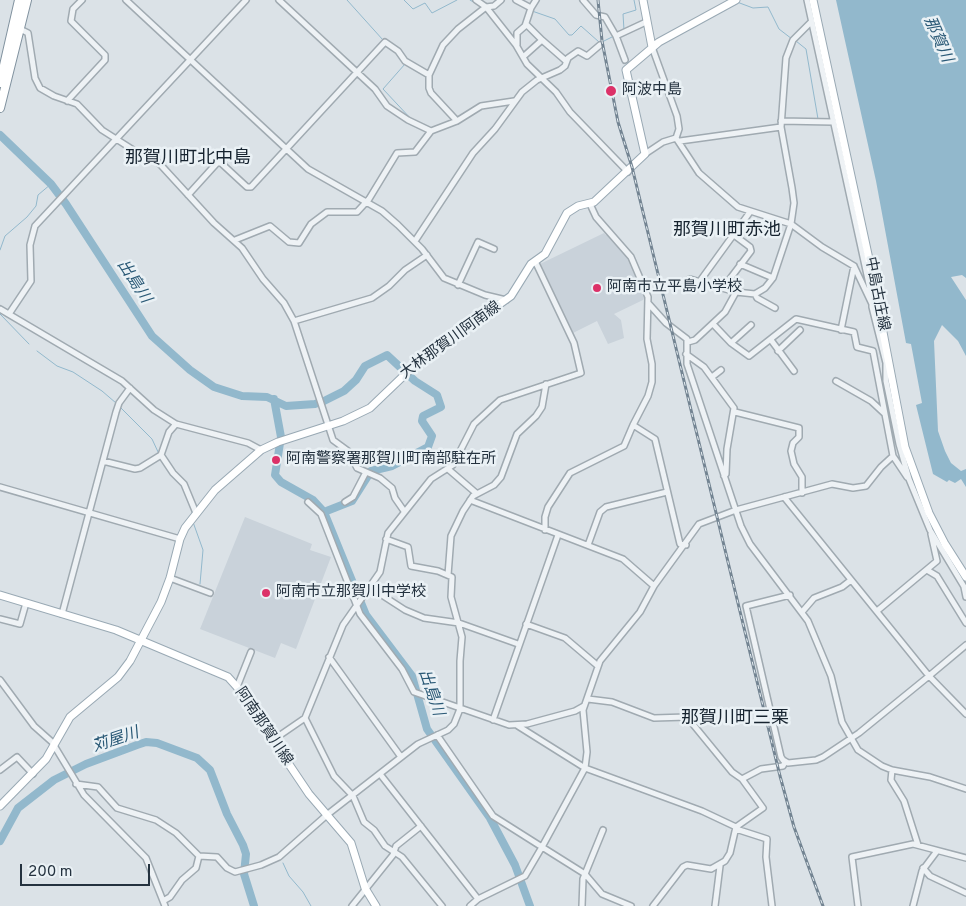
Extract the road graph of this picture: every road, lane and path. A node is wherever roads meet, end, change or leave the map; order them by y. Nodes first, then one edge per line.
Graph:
1 (19, 0) edge
2 (27, 0) edge
3 (82, 0) edge
4 (126, 0) edge
5 (246, 0) edge
6 (279, 0) edge
7 (476, 0) edge
8 (501, 0) edge
9 (516, 0) edge
10 (536, 0) edge
11 (583, 0) edge
12 (643, 0) edge
13 (736, 0) edge
14 (807, 0) edge
15 (813, 0) edge
16 (486, 7) junction
17 (531, 8) junction
18 (812, 20) junction
19 (646, 22) junction
20 (526, 24) junction
21 (20, 29) junction
22 (616, 35) junction
23 (542, 40) junction
24 (516, 45) junction
25 (600, 46) dead end
26 (652, 47) junction
27 (523, 57) junction
28 (190, 60) junction
29 (565, 60) junction
30 (625, 60) dead end
31 (357, 73) junction
32 (430, 75) junction
33 (542, 78) junction
34 (0, 83) edge
35 (67, 101) junction
36 (514, 101) junction
37 (0, 108) edge
38 (457, 120) junction
39 (833, 122) junction
40 (781, 124) junction
41 (431, 131) junction
42 (116, 138) junction
43 (678, 140) junction
44 (286, 150) junction
45 (645, 154) junction
46 (628, 172) junction
47 (188, 195) junction
48 (366, 202) junction
49 (590, 204) junction
50 (750, 212) junction
51 (791, 224) junction
52 (734, 236) junction
53 (235, 240) junction
54 (415, 241) junction
55 (494, 249) dead end
56 (427, 255) junction
57 (535, 261) junction
58 (740, 264) junction
59 (854, 266) junction
60 (773, 278) junction
61 (690, 279) dead end
62 (700, 282) junction
63 (458, 285) junction
64 (723, 288) junction
65 (736, 292) junction
66 (755, 294) junction
67 (507, 300) junction
68 (648, 303) junction
69 (873, 305) junction
70 (775, 308) dead end
71 (0, 309) edge
72 (10, 314) junction
73 (294, 321) junction
74 (882, 322) junction
75 (713, 324) junction
76 (751, 326) dead end
77 (800, 330) dead end
78 (840, 330) junction
79 (770, 340) junction
80 (688, 342) junction
81 (731, 343) junction
82 (778, 351) junction
83 (686, 354) junction
84 (887, 363) junction
85 (721, 370) dead end
86 (794, 371) dead end
87 (712, 377) junction
88 (836, 381) dead end
89 (546, 384) junction
90 (130, 388) junction
91 (734, 412) junction
92 (885, 414) junction
93 (176, 424) junction
94 (633, 425) junction
95 (328, 426) junction
96 (261, 450) junction
97 (162, 455) junction
98 (893, 456) junction
99 (103, 461) junction
100 (448, 469) junction
101 (368, 473) junction
102 (724, 476) junction
103 (909, 479) junction
104 (0, 487) edge
105 (667, 492) junction
106 (476, 493) junction
107 (802, 493) junction
108 (921, 495) junction
109 (784, 498) junction
110 (470, 500) junction
111 (308, 502) dead end
112 (345, 502) dead end
113 (736, 510) junction
114 (404, 511) junction
115 (88, 513) junction
116 (196, 513) junction
117 (545, 530) junction
118 (930, 530) junction
119 (558, 535) junction
120 (180, 539) junction
121 (386, 539) junction
122 (588, 545) junction
123 (686, 545) junction
124 (927, 570) junction
125 (448, 575) junction
126 (966, 577) edge
127 (170, 578) junction
128 (851, 580) junction
129 (654, 586) junction
130 (371, 588) junction
131 (965, 588) edge
132 (210, 593) dead end
133 (0, 595) edge
134 (790, 595) junction
135 (966, 597) edge
136 (26, 603) junction
137 (359, 604) junction
138 (877, 611) junction
139 (802, 612) junction
140 (62, 614) junction
141 (0, 619) edge
142 (459, 623) junction
143 (966, 623) edge
144 (526, 624) junction
145 (140, 640) junction
146 (518, 644) junction
147 (966, 645) edge
148 (251, 652) dead end
149 (329, 657) junction
150 (598, 666) junction
151 (930, 676) junction
152 (0, 680) edge
153 (237, 687) junction
154 (588, 699) junction
155 (584, 705) junction
156 (460, 709) junction
157 (966, 714) edge
158 (303, 720) junction
159 (493, 720) junction
160 (518, 726) junction
161 (434, 736) junction
162 (851, 738) junction
163 (273, 740) junction
164 (55, 746) junction
165 (400, 757) junction
166 (785, 762) junction
167 (585, 768) junction
168 (0, 770) edge
169 (892, 770) junction
170 (32, 774) junction
171 (380, 774) junction
172 (742, 779) junction
173 (76, 784) junction
174 (966, 789) edge
175 (352, 797) junction
176 (0, 806) edge
177 (328, 814) junction
178 (421, 826) junction
179 (736, 828) junction
180 (603, 830) dead end
181 (918, 845) junction
182 (542, 847) junction
183 (937, 851) junction
184 (394, 853) junction
185 (199, 856) junction
186 (966, 858) edge
187 (720, 866) junction
188 (923, 868) junction
189 (586, 874) junction
190 (365, 888) junction
191 (966, 893) edge
192 (478, 899) junction
193 (164, 904) edge
194 (352, 906) edge
195 (376, 906) edge
196 (442, 906) edge
197 (470, 906) edge
198 (582, 906) edge
199 (631, 906) edge
200 (653, 906) edge
201 (715, 906) edge
202 (772, 906) edge
203 (858, 906) edge
204 (913, 906) edge

1 - 34 highway
2 - 21 highway
3 - 35 street
4 - 28 street
5 - 28 street
6 - 31 street
7 - 16 street
8 - 16 street
9 - 17 street
10 - 17 street
11 - 22 street
12 - 19 main road
13 - 26 main road
14 - 18 street
15 - 74 main road, 中島古庄線
16 - 24 street
16 - 32 street
17 - 20 street
18 - 39 street
18 - 40 street
19 - 22 street
19 - 26 main road
20 - 23 street
20 - 24 street
21 - 35 street
21 - 37 highway
22 - 30 street
23 - 27 street
23 - 29 street
24 - 27 street
25 - 29 street
26 - 43 street
26 - 45 main road
27 - 33 street
28 - 42 street
28 - 44 street
29 - 33 street
31 - 32 street
31 - 41 street
31 - 44 street
32 - 38 street
33 - 36 street
33 - 46 street
35 - 42 street
36 - 38 street
36 - 54 street
38 - 41 street
39 - 40 street
39 - 69 street
40 - 43 street
40 - 51 street
41 - 48 street
42 - 47 street
42 - 72 street
43 - 45 street
43 - 50 street
44 - 47 street
44 - 48 street
45 - 46 main road, 大林那賀川阿南線
46 - 49 main road, 大林那賀川阿南線
47 - 53 street
48 - 53 street
48 - 54 street
49 - 57 main road, 大林那賀川阿南線
49 - 68 street
50 - 51 street
50 - 52 street
51 - 59 street
51 - 60 street
52 - 58 street
52 - 62 street
53 - 73 street
54 - 56 street
55 - 63 street
56 - 63 street
56 - 73 street
57 - 67 main road, 大林那賀川阿南線
57 - 89 street
58 - 60 street
58 - 64 street
59 - 69 street
59 - 78 street
60 - 66 street
61 - 62 street
62 - 64 street
63 - 67 street
64 - 65 street
65 - 66 street
65 - 75 street
66 - 70 street
67 - 95 main road, 大林那賀川阿南線
68 - 80 street
68 - 94 street
69 - 74 street
69 - 84 street
71 - 72 street
72 - 90 street
73 - 95 street
74 - 84 main road, 中島古庄線
75 - 80 street
75 - 81 street
76 - 81 street
77 - 82 street
78 - 79 street
78 - 92 street
79 - 81 street
79 - 82 street
80 - 83 street
82 - 86 street
83 - 87 street
83 - 102 street
84 - 103 street
84 - 108 main road, 中島古庄線
85 - 87 street
87 - 91 street
88 - 92 street
89 - 100 street
89 - 106 street
90 - 93 street
90 - 99 street
91 - 102 street
91 - 107 street
92 - 98 street
93 - 96 street
93 - 97 street
94 - 105 street
94 - 117 street
95 - 96 main road, 大林那賀川阿南線
95 - 101 street
96 - 116 main road, 大林那賀川阿南線
97 - 99 street
97 - 116 street
98 - 103 street
98 - 107 street
99 - 115 street
100 - 106 street
100 - 114 street
101 - 112 street
101 - 114 street
102 - 113 street
103 - 108 street
103 - 118 street
104 - 115 street
105 - 122 street
105 - 123 street
106 - 110 street
107 - 109 street
108 - 126 main road, 中島古庄線
109 - 113 street
109 - 128 street
110 - 117 street
110 - 125 street
111 - 137 street
113 - 123 street
113 - 134 street
114 - 121 street
115 - 120 street
115 - 140 street
116 - 120 main road, 大林那賀川阿南線
117 - 119 street
118 - 124 street
118 - 131 street
119 - 122 street
119 - 144 street
120 - 127 main road, 大林那賀川阿南線
121 - 125 street
121 - 130 street
122 - 129 street
123 - 129 street
124 - 138 street
124 - 143 street
125 - 142 street
127 - 132 street
127 - 145 main road, 大林那賀川阿南線
128 - 138 street
128 - 139 street
129 - 150 street
130 - 137 street
130 - 142 street
131 - 135 street
133 - 136 main road, 阿南那賀川線
134 - 139 street
134 - 166 street
136 - 140 main road, 阿南那賀川線
136 - 141 street
137 - 149 street
137 - 156 street
138 - 151 street
139 - 162 street
140 - 145 main road, 阿南那賀川線
142 - 146 street
142 - 156 street
144 - 146 street
144 - 150 street
145 - 153 main road, 阿南那賀川線
145 - 164 main road, 大林那賀川阿南線
146 - 159 street
147 - 151 street
148 - 153 street
149 - 158 street
149 - 165 street
150 - 154 street
151 - 157 street
151 - 162 street
152 - 164 street
153 - 163 main road, 阿南那賀川線
154 - 155 street
154 - 172 street
155 - 160 street
155 - 167 street
156 - 159 street
156 - 161 street
158 - 163 street
158 - 175 street
159 - 160 street
160 - 167 street
161 - 165 street
161 - 182 street
162 - 166 street
162 - 169 street
163 - 177 main road, 阿南那賀川線
164 - 170 main road, 大林那賀川阿南線
164 - 173 street
165 - 171 street
166 - 172 street
167 - 179 street
167 - 182 street
168 - 170 street
169 - 174 street
169 - 181 street
170 - 176 main road, 大林那賀川阿南線
171 - 175 street
171 - 178 street
172 - 179 street
173 - 185 street
173 - 193 street
175 - 177 street
175 - 184 street
177 - 185 street
177 - 190 main road, 阿南那賀川線
178 - 184 street
178 - 192 street
179 - 187 street
179 - 202 street
180 - 189 street
181 - 183 street
181 - 203 street
182 - 189 street
182 - 192 street
183 - 186 street
183 - 188 street
184 - 190 street
184 - 196 street
185 - 193 street
187 - 200 street
187 - 201 street
188 - 191 street
188 - 204 street
189 - 198 street
189 - 199 street
190 - 194 street
190 - 195 main road, 阿南那賀川線
192 - 197 street

